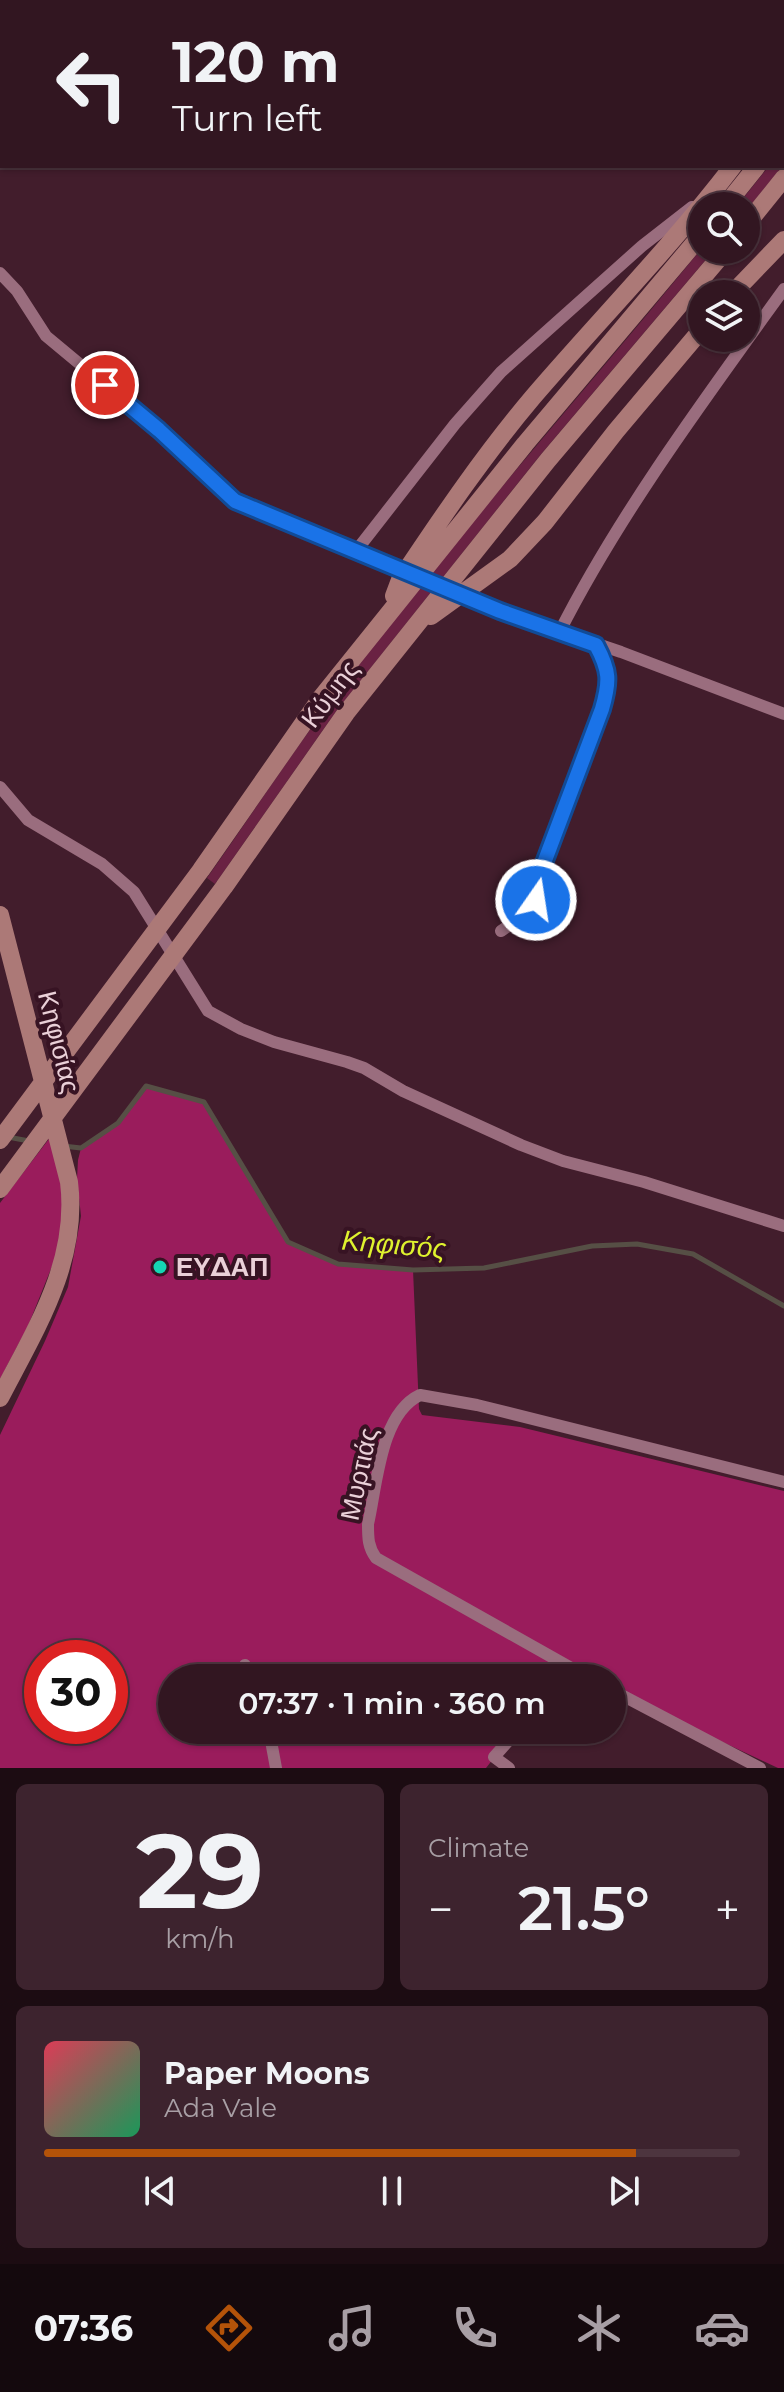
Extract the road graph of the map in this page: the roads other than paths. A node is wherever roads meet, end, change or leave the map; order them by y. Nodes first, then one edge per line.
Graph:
1 (732, 168) edge
2 (755, 168) edge
3 (784, 178) edge
4 (722, 192) edge
5 (726, 192) edge
6 (760, 208) edge
7 (688, 217) edge
8 (688, 230) edge
9 (784, 240) edge
10 (688, 251) edge
11 (714, 264) edge
12 (0, 273) edge
13 (745, 280) edge
14 (784, 289) edge
15 (688, 346) edge
16 (356, 551) junction
17 (388, 614) junction
18 (412, 629) junction
19 (560, 631) junction
20 (596, 645) junction
21 (784, 714) edge
22 (0, 787) edge
23 (0, 915) edge
24 (501, 931) dead end
25 (0, 1140) edge
26 (0, 1189) edge
27 (784, 1226) edge
28 (0, 1398) edge
29 (784, 1482) edge
30 (551, 1664) edge
31 (626, 1697) edge
32 (272, 1744) edge
33 (506, 1744) edge
34 (276, 1768) edge
35 (509, 1768) edge
36 (760, 1768) edge

1 - 4 main road
2 - 5 main road
3 - 6 main road
7 - 16 street
8 - 17 main road
9 - 13 main road
10 - 17 main road, Κύμης
11 - 18 main road, Κύμης
12 - 16 street
14 - 19 street
15 - 18 main road
16 - 19 street
17 - 25 main road, Κύμης
18 - 26 main road, Κύμης
19 - 20 street
20 - 21 street
20 - 24 street
22 - 27 street
23 - 28 main road, Κηφισίας
29 - 30 street, Μυρτιάς
31 - 36 street
32 - 34 street
33 - 35 street

